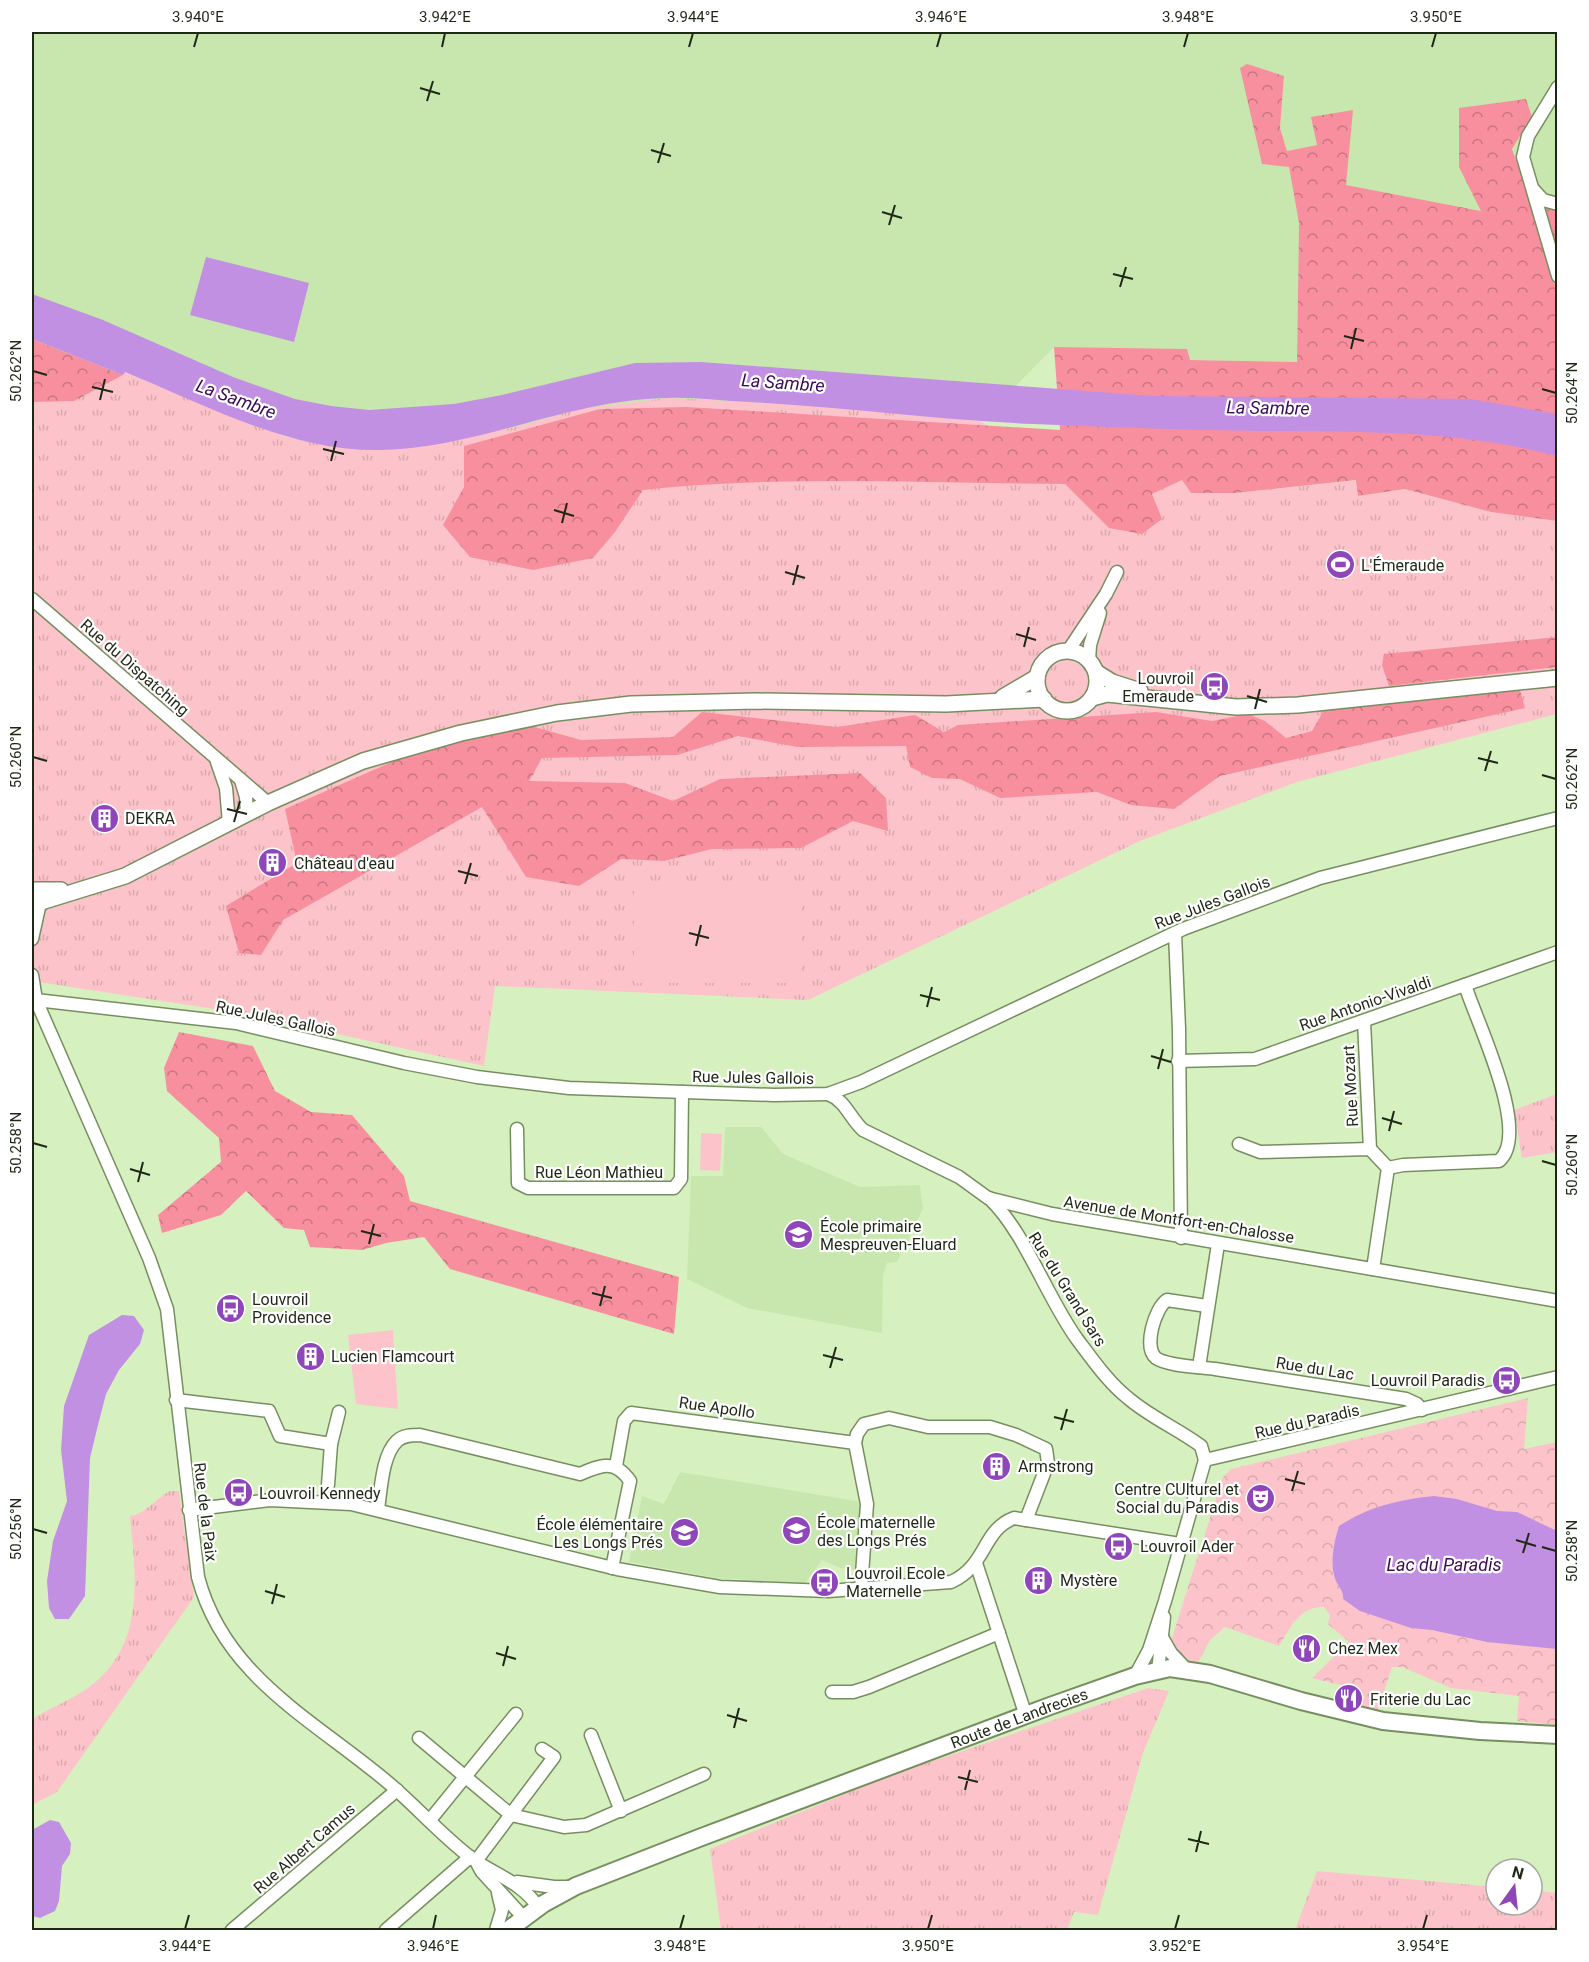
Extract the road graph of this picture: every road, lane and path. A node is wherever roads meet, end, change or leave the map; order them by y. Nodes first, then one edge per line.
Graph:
1 (1557, 87) edge
2 (1529, 183) junction
3 (1557, 204) edge
4 (1557, 276) edge
5 (1117, 572) dead end
6 (1106, 594) junction
7 (32, 599) edge
8 (1068, 651) junction
9 (1093, 667) junction
10 (1037, 677) junction
11 (1557, 678) edge
12 (1092, 698) junction
13 (1162, 698) junction
14 (1044, 699) junction
15 (992, 701) junction
16 (217, 761) junction
17 (241, 780) junction
18 (268, 803) junction
19 (247, 814) junction
20 (1557, 818) edge
21 (229, 823) junction
22 (37, 896) edge
23 (1175, 933) junction
24 (32, 939) edge
25 (1557, 952) edge
26 (32, 975) edge
27 (1465, 985) junction
28 (36, 1000) junction
29 (1365, 1021) junction
30 (1178, 1061) junction
31 (682, 1092) junction
32 (828, 1094) junction
33 (517, 1129) dead end
34 (1239, 1144) dead end
35 (1370, 1149) junction
36 (1388, 1168) junction
37 (988, 1198) junction
38 (1181, 1238) junction
39 (1218, 1244) junction
40 (1372, 1269) junction
41 (1557, 1301) edge
42 (1207, 1306) junction
43 (1198, 1367) junction
44 (1557, 1377) edge
45 (176, 1400) junction
46 (1422, 1410) junction
47 (339, 1412) dead end
48 (855, 1443) junction
49 (331, 1444) junction
50 (1205, 1460) junction
51 (616, 1466) junction
52 (328, 1485) dead end
53 (378, 1509) junction
54 (189, 1510) junction
55 (1026, 1520) junction
56 (1180, 1544) junction
57 (976, 1563) junction
58 (612, 1568) junction
59 (861, 1589) junction
60 (1165, 1601) junction
61 (999, 1633) junction
62 (1163, 1639) junction
63 (1186, 1669) junction
64 (1158, 1671) junction
65 (1135, 1676) junction
66 (831, 1692) dead end
67 (516, 1714) dead end
68 (1026, 1716) junction
69 (591, 1735) dead end
70 (1557, 1736) edge
71 (419, 1738) dead end
72 (542, 1749) dead end
73 (704, 1774) dead end
74 (466, 1777) junction
75 (397, 1790) junction
76 (621, 1811) junction
77 (512, 1815) junction
78 (430, 1820) junction
79 (473, 1859) junction
80 (511, 1881) junction
81 (495, 1886) junction
82 (576, 1886) junction
83 (538, 1907) junction
84 (524, 1918) junction
85 (232, 1930) edge
86 (386, 1930) edge
87 (496, 1930) edge
88 (508, 1930) edge

1 - 2 street
2 - 3 street
2 - 4 street
5 - 6 street
6 - 8 street
6 - 9 street
7 - 16 street, Rue du Dispatching
8 - 9 street
8 - 10 street
9 - 12 street
9 - 13 street
10 - 14 street
10 - 15 street
11 - 13 street
12 - 13 street
12 - 14 street
14 - 15 street
15 - 18 street
16 - 17 street, Rue du Dispatching
16 - 21 street
17 - 18 street, Rue du Dispatching
17 - 19 street
18 - 19 street
19 - 21 street
20 - 23 street, Rue Jules Gallois
21 - 22 street
22 - 24 street
23 - 30 street
23 - 32 street, Rue Jules Gallois
25 - 27 street, Rue Antonio-Vivaldi
26 - 28 street
27 - 29 street, Rue Antonio-Vivaldi
27 - 36 street
28 - 31 street, Rue Jules Gallois
28 - 45 street, Rue de la Paix
29 - 30 street, Rue Antonio-Vivaldi
29 - 35 street, Rue Mozart
30 - 38 street
31 - 32 street, Rue Jules Gallois
31 - 33 street, Rue Léon Mathieu
32 - 37 street, Avenue de Montfort-en-Chalosse
34 - 35 street
35 - 36 street
36 - 40 street
37 - 38 street, Avenue de Montfort-en-Chalosse
37 - 50 street, Rue du Grand Sars
38 - 39 street, Avenue de Montfort-en-Chalosse
39 - 40 street, Avenue de Montfort-en-Chalosse
39 - 42 street
40 - 41 street, Avenue de Montfort-en-Chalosse
42 - 43 street
42 - 43 street, Rue du Lac
43 - 46 street, Rue du Lac
44 - 46 street, Rue du Paradis
45 - 49 street
45 - 54 street, Rue de la Paix
46 - 50 street, Rue du Paradis
47 - 49 street
48 - 51 street, Rue Apollo
48 - 55 street
48 - 59 street
49 - 52 street
50 - 56 street
51 - 53 street
51 - 58 street
53 - 54 street
53 - 58 street
54 - 75 street, Rue de la Paix
55 - 56 street
55 - 57 street
56 - 60 street
57 - 59 street
57 - 61 street
58 - 59 street
60 - 62 street
60 - 65 street
61 - 66 street
61 - 68 street
62 - 63 street
62 - 64 street
63 - 64 main road, Route de Landrecies
63 - 70 main road, Route de Landrecies
64 - 65 main road, Route de Landrecies
65 - 68 main road, Route de Landrecies
67 - 74 street
68 - 82 main road, Route de Landrecies
69 - 76 street
71 - 74 street
72 - 77 street
73 - 76 street
74 - 77 street
74 - 78 street
75 - 78 street, Rue de la Paix
75 - 85 street, Rue Albert Camus
76 - 77 street
77 - 79 street
78 - 79 street, Rue de la Paix
79 - 80 street
79 - 81 street, Rue de la Paix
79 - 86 street
80 - 82 street
80 - 83 street
81 - 84 street, Rue de la Paix
81 - 87 street
82 - 83 main road, Route de Landrecies
83 - 84 main road, Route de Landrecies
84 - 88 main road, Route de Landrecies

